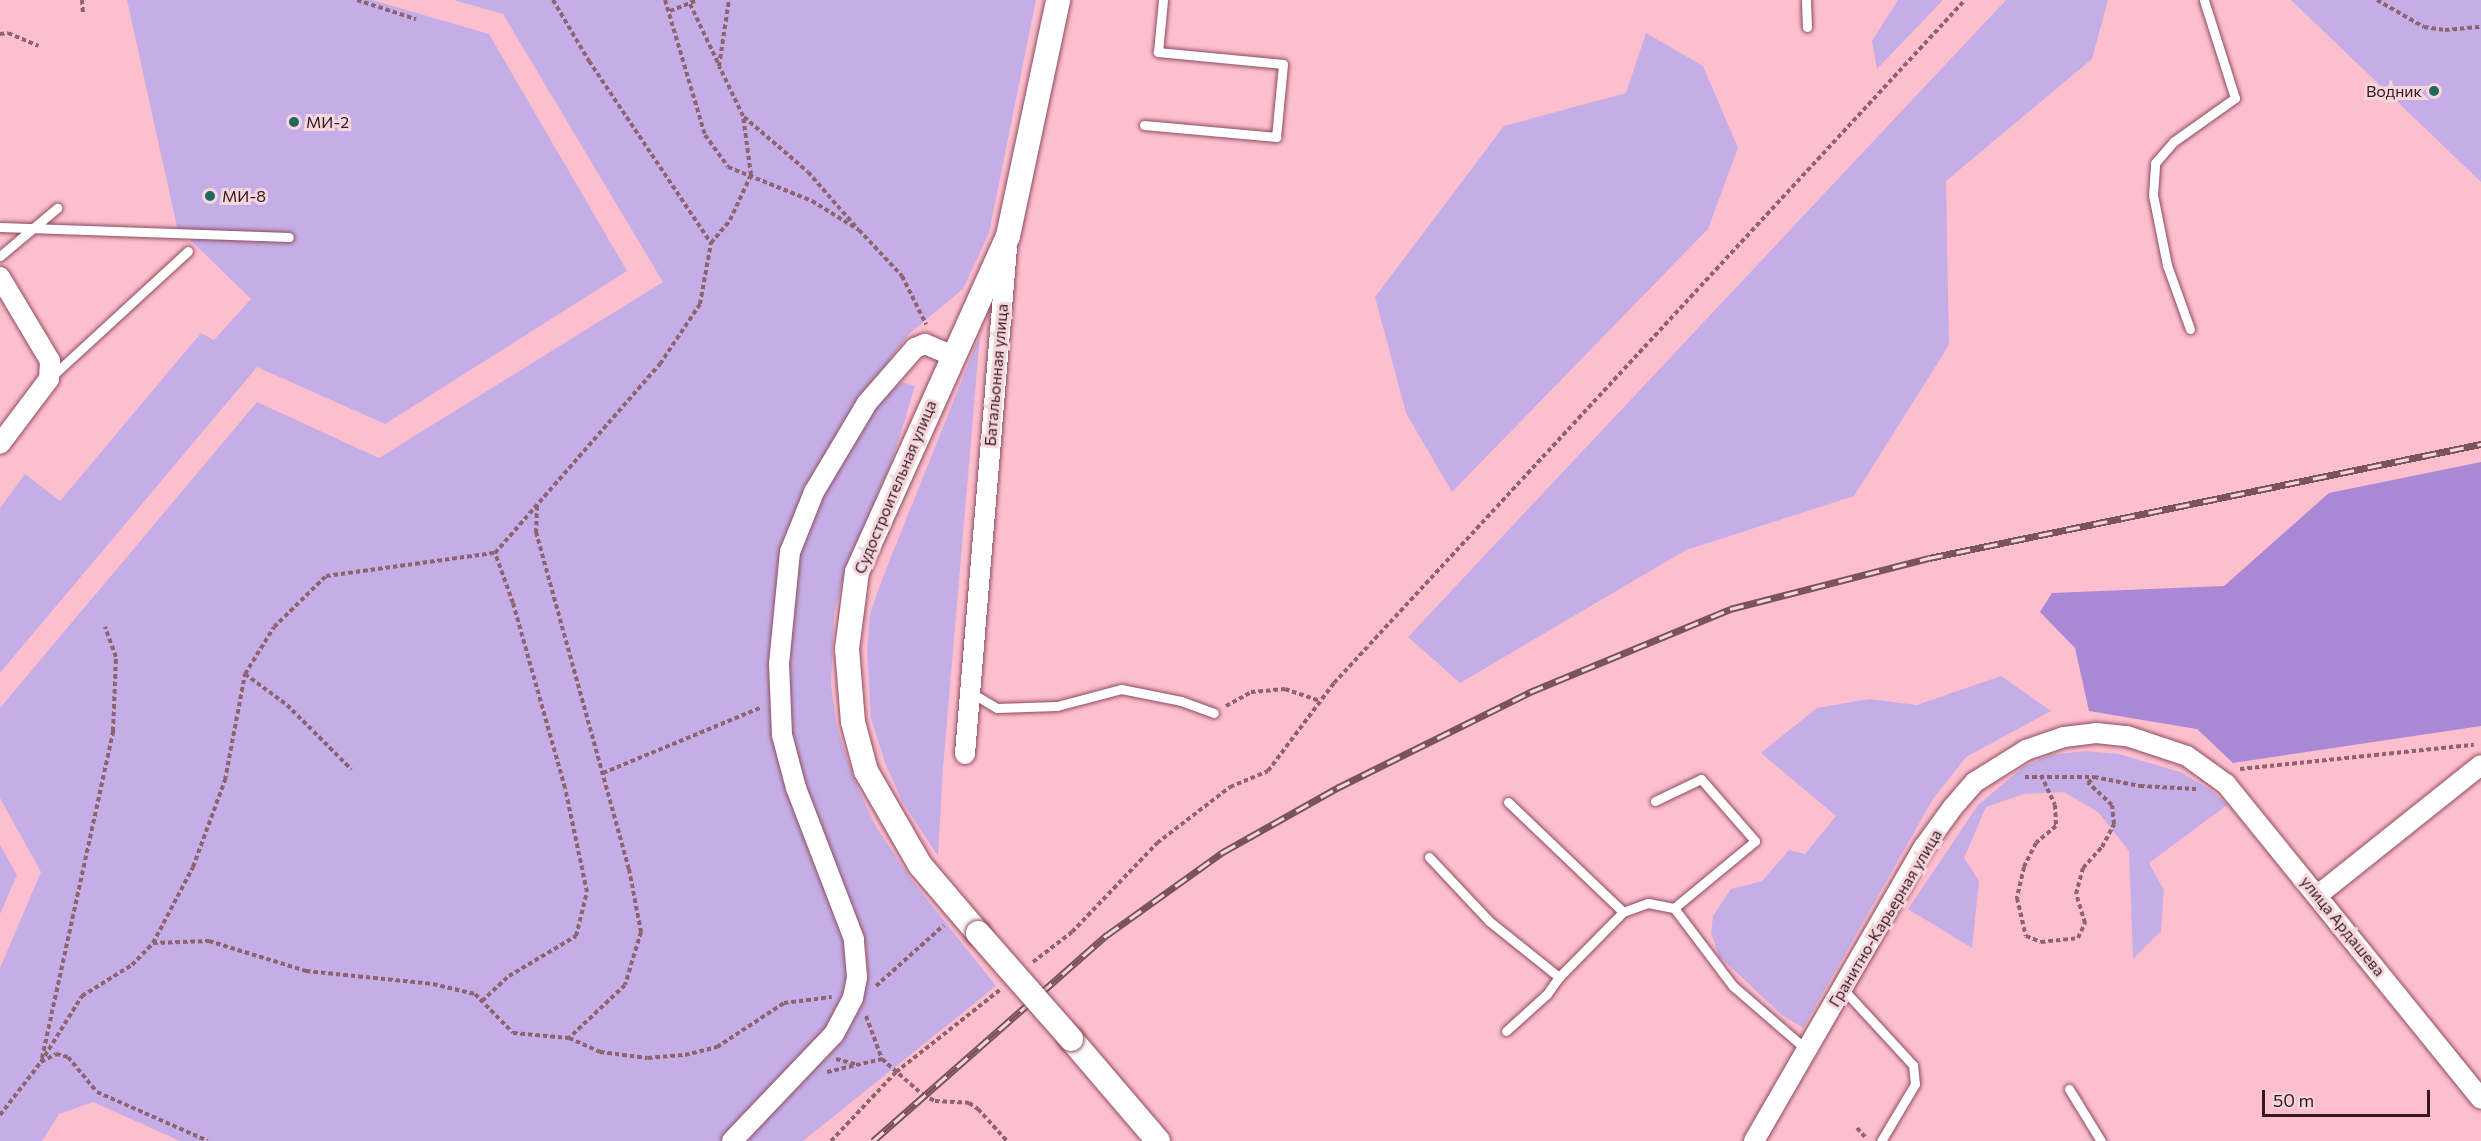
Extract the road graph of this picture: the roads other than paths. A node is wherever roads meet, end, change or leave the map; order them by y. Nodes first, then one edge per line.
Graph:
1 (1058, 0) edge
2 (1163, 0) edge
3 (1806, 0) edge
4 (2204, 0) edge
5 (1807, 27) dead end
6 (1144, 125) dead end
7 (57, 208) dead end
8 (0, 228) edge
9 (33, 228) junction
10 (1008, 236) junction
11 (289, 237) dead end
12 (188, 250) dead end
13 (0, 256) edge
14 (0, 277) edge
15 (2190, 329) dead end
16 (951, 356) junction
17 (49, 379) junction
18 (0, 444) edge
19 (970, 692) junction
20 (1214, 713) road end
21 (965, 754) dead end
22 (2481, 765) edge
23 (2212, 772) joint
24 (1655, 801) dead end
25 (1509, 802) dead end
26 (1430, 857) dead end
27 (2318, 895) junction
28 (1674, 908) junction
29 (1623, 912) junction
30 (1559, 977) junction
31 (1843, 989) junction
32 (1506, 1031) dead end
33 (1807, 1050) junction
34 (2068, 1089) dead end
35 (2481, 1099) edge
36 (732, 1141) edge
37 (1158, 1141) edge
38 (1754, 1141) edge
39 (1881, 1141) edge
40 (2101, 1141) edge

1 - 10 street, Батальонная улица
2 - 6 lane
3 - 5 lane
4 - 15 lane
7 - 9 lane
8 - 9 lane
9 - 11 lane
9 - 13 lane
10 - 16 street, Судостроительная улица
10 - 19 street, Батальонная улица
12 - 17 lane
14 - 17 street
16 - 36 street
16 - 37 street, Судостроительная улица, bridge
17 - 18 street
19 - 20 lane
19 - 21 street, Батальонная улица
22 - 27 street
23 - 27 street, улица Ардашева
23 - 31 street, Гранитно-Карьерная улица
24 - 28 lane
25 - 29 lane
26 - 30 lane
27 - 35 street, улица Ардашева
28 - 29 lane
28 - 33 lane
29 - 30 lane
30 - 32 lane
31 - 33 street, Гранитно-Карьерная улица
31 - 39 lane
33 - 38 street, Гранитно-Карьерная улица
34 - 40 lane

